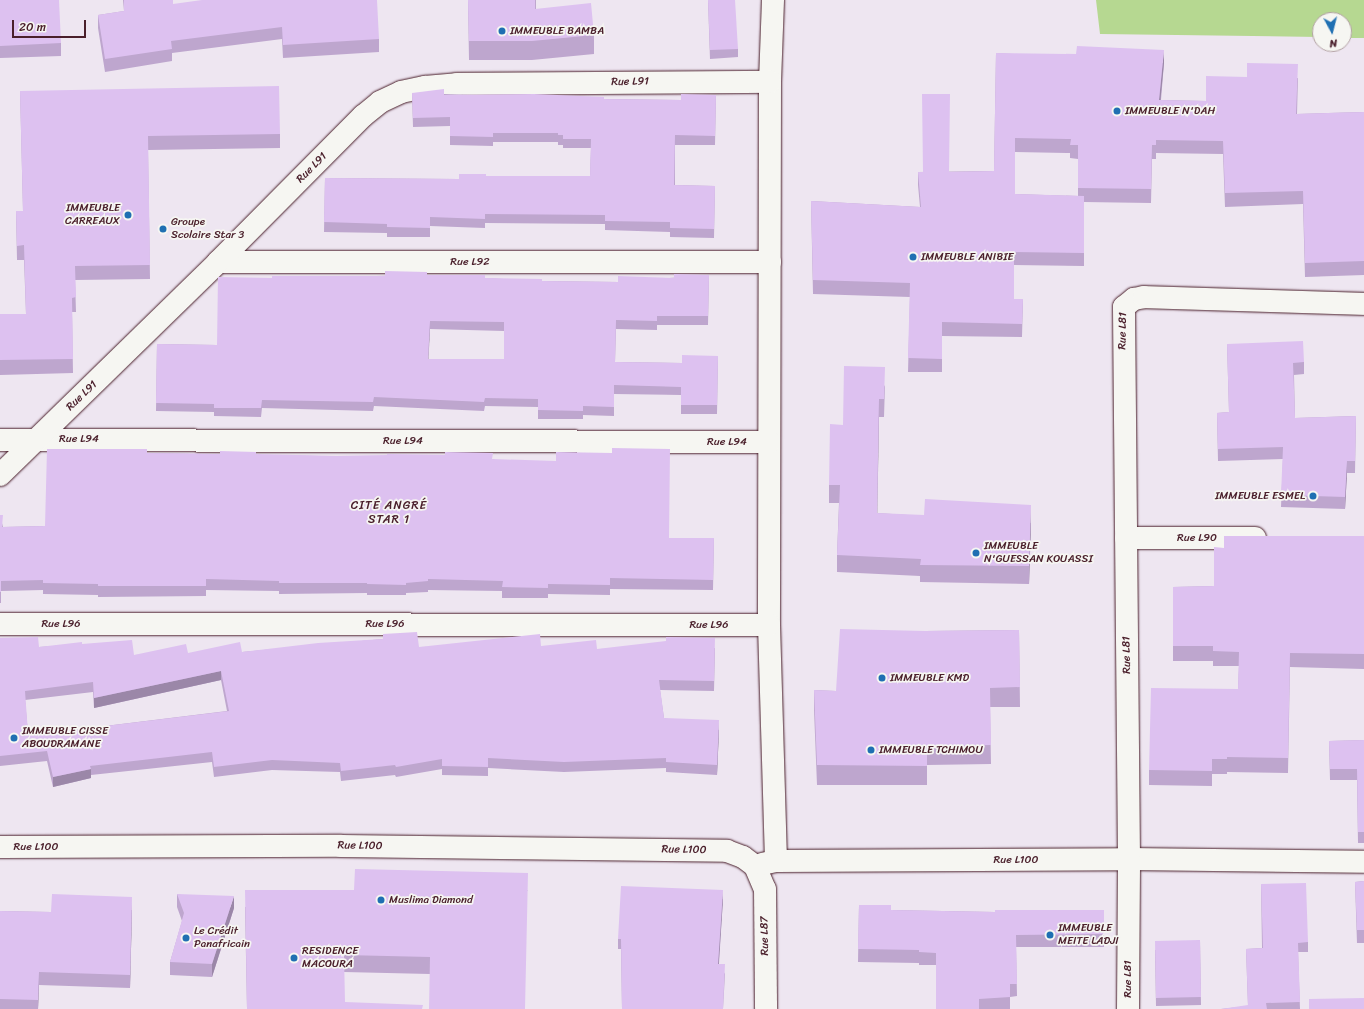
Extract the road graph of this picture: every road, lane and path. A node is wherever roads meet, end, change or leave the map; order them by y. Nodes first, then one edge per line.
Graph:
1 (773, 0) edge
2 (770, 82) junction
3 (218, 262) junction
4 (770, 262) junction
5 (1364, 304) edge
6 (37, 439) junction
7 (0, 440) edge
8 (769, 442) junction
9 (0, 475) edge
10 (1126, 538) junction
11 (1277, 538) edge
12 (0, 624) edge
13 (769, 625) junction
14 (0, 847) edge
15 (1129, 859) junction
16 (776, 861) junction
17 (1364, 862) edge
18 (755, 866) junction
19 (766, 1009) edge
20 (1128, 1009) edge

1 - 2 street
2 - 3 street, Rue L91
2 - 4 street
3 - 4 street, Rue L92
3 - 6 street, Rue L91
4 - 8 street
5 - 10 street, Rue L81
6 - 7 street, Rue L94
6 - 8 street, Rue L94
6 - 9 street, Rue L91
8 - 13 street
10 - 11 street, Rue L90
10 - 15 street, Rue L81
12 - 13 street, Rue L96
13 - 16 street
14 - 18 street, Rue L100
15 - 16 street, Rue L100
15 - 17 street, Rue L100
15 - 20 street, Rue L81
16 - 18 street, Rue L100
18 - 19 street, Rue L87

